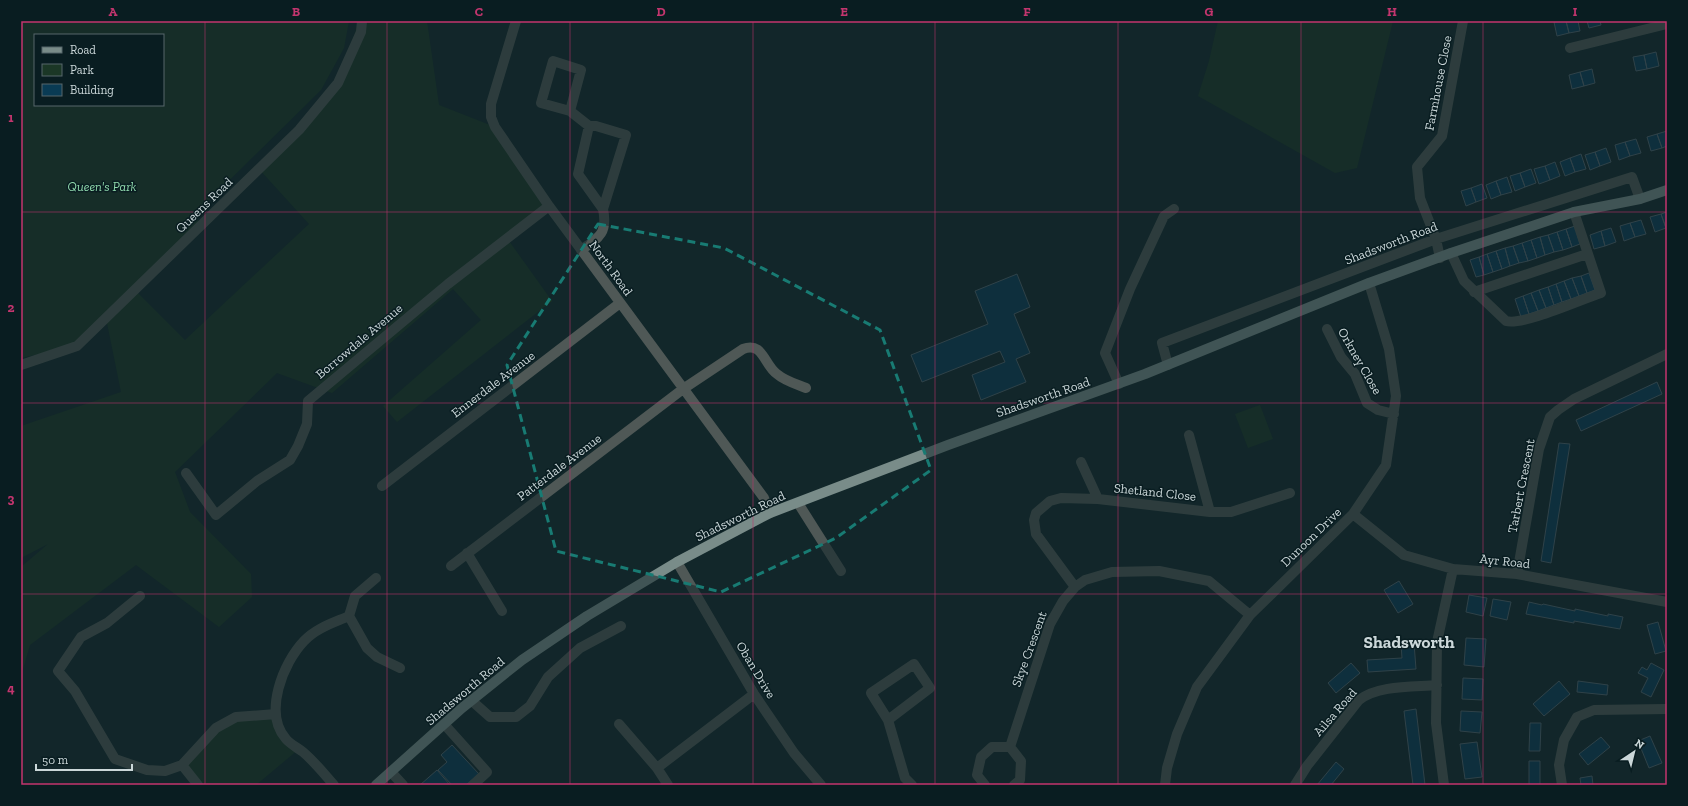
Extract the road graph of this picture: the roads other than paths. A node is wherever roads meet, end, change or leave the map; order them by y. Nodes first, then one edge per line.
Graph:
1 (362, 21) edge
2 (516, 21) edge
3 (1463, 21) edge
4 (1667, 24) edge
5 (1570, 48) dead end
6 (570, 111) junction
7 (589, 126) junction
8 (1667, 190) edge
9 (1640, 199) junction
10 (549, 206) junction
11 (603, 209) junction
12 (1174, 209) dead end
13 (1574, 212) junction
14 (1436, 239) junction
15 (581, 250) junction
16 (1450, 253) junction
17 (1587, 254) junction
18 (1440, 258) junction
19 (1369, 283) junction
20 (1474, 292) junction
21 (620, 303) junction
22 (1327, 329) dead end
23 (1667, 354) edge
24 (21, 365) edge
25 (1168, 365) junction
26 (1119, 384) junction
27 (806, 388) dead end
28 (683, 389) junction
29 (1394, 414) junction
30 (1189, 435) dead end
31 (1081, 462) dead end
32 (186, 473) dead end
33 (382, 486) dead end
34 (1290, 493) dead end
35 (1098, 499) junction
36 (798, 503) junction
37 (1210, 512) junction
38 (770, 513) junction
39 (1353, 514) junction
40 (467, 553) junction
41 (677, 562) junction
42 (451, 566) dead end
43 (1453, 569) junction
44 (841, 571) dead end
45 (1517, 574) junction
46 (376, 578) dead end
47 (1075, 587) junction
48 (140, 596) dead end
49 (1667, 602) edge
50 (502, 611) dead end
51 (1250, 615) junction
52 (349, 616) junction
53 (621, 626) dead end
54 (400, 668) dead end
55 (1437, 685) junction
56 (754, 694) junction
57 (472, 701) junction
58 (1667, 709) edge
59 (276, 714) junction
60 (888, 720) junction
61 (444, 724) junction
62 (619, 724) dead end
63 (1010, 747) junction
64 (182, 765) junction
65 (657, 768) junction
66 (391, 772) junction
67 (1020, 783) edge
68 (198, 785) edge
69 (334, 785) edge
70 (376, 785) edge
71 (403, 785) edge
72 (473, 785) edge
73 (668, 785) edge
74 (821, 785) edge
75 (912, 785) edge
76 (985, 785) edge
77 (1165, 785) edge
78 (1295, 785) edge
79 (1444, 785) edge
80 (1562, 785) edge

1 - 24 street, Queens Road
2 - 10 street, North Road
3 - 14 street, Farmhouse Close
4 - 5 street
6 - 6 street
6 - 7 street
7 - 11 street
7 - 11 street
8 - 9 main road, Shadsworth Road
9 - 13 main road, Shadsworth Road
9 - 14 street, Shadsworth Road
10 - 15 street, North Road
10 - 32 street, Borrowdale Avenue
11 - 15 street
12 - 26 street
13 - 16 main road, Shadsworth Road
13 - 17 street
14 - 18 street, Farmhouse Close
14 - 25 street, Shadsworth Road
15 - 21 street, North Road
16 - 18 main road, Shadsworth Road
16 - 20 street
17 - 20 street
17 - 20 street
18 - 19 main road, Shadsworth Road
19 - 25 main road, Shadsworth Road
19 - 29 street, Dunoon Drive
21 - 28 street, North Road
21 - 33 street, Ennerdale Avenue
22 - 29 street, Orkney Close
23 - 45 street, Tarbert Crescent
25 - 26 main road, Shadsworth Road
26 - 36 main road, Shadsworth Road
27 - 28 street, Patterdale Avenue
28 - 38 street, North Road
28 - 40 street, Patterdale Avenue
29 - 39 street, Dunoon Drive
30 - 37 street, Shetland Close
31 - 35 street, Shetland Close
34 - 37 street, Shetland Close
35 - 37 street, Shetland Close
35 - 47 street, Shetland Close
36 - 38 main road, Shadsworth Road
36 - 44 street
38 - 41 main road, Shadsworth Road
39 - 43 street, Ayr Road
39 - 51 street, Dunoon Drive
40 - 42 street, Patterdale Avenue
40 - 50 street
41 - 56 street, Oban Drive
41 - 57 main road, Shadsworth Road
43 - 45 street, Ayr Road
43 - 55 street
45 - 49 street, Ayr Road
46 - 52 street
47 - 51 street, Skye Crescent
47 - 63 street, Skye Crescent
48 - 64 street
51 - 77 street, Dunoon Drive
52 - 54 street
52 - 59 street
53 - 57 street
55 - 78 street, Ailsa Road
55 - 79 street
56 - 65 street
56 - 74 street, Oban Drive
57 - 61 main road, Shadsworth Road
58 - 80 street
59 - 64 street
59 - 69 street
60 - 60 street
60 - 75 street
61 - 66 main road, Shadsworth Road
61 - 72 street
62 - 65 street
63 - 67 street
63 - 76 street
64 - 68 street
65 - 73 street
66 - 70 main road, Shadsworth Road
66 - 71 street

